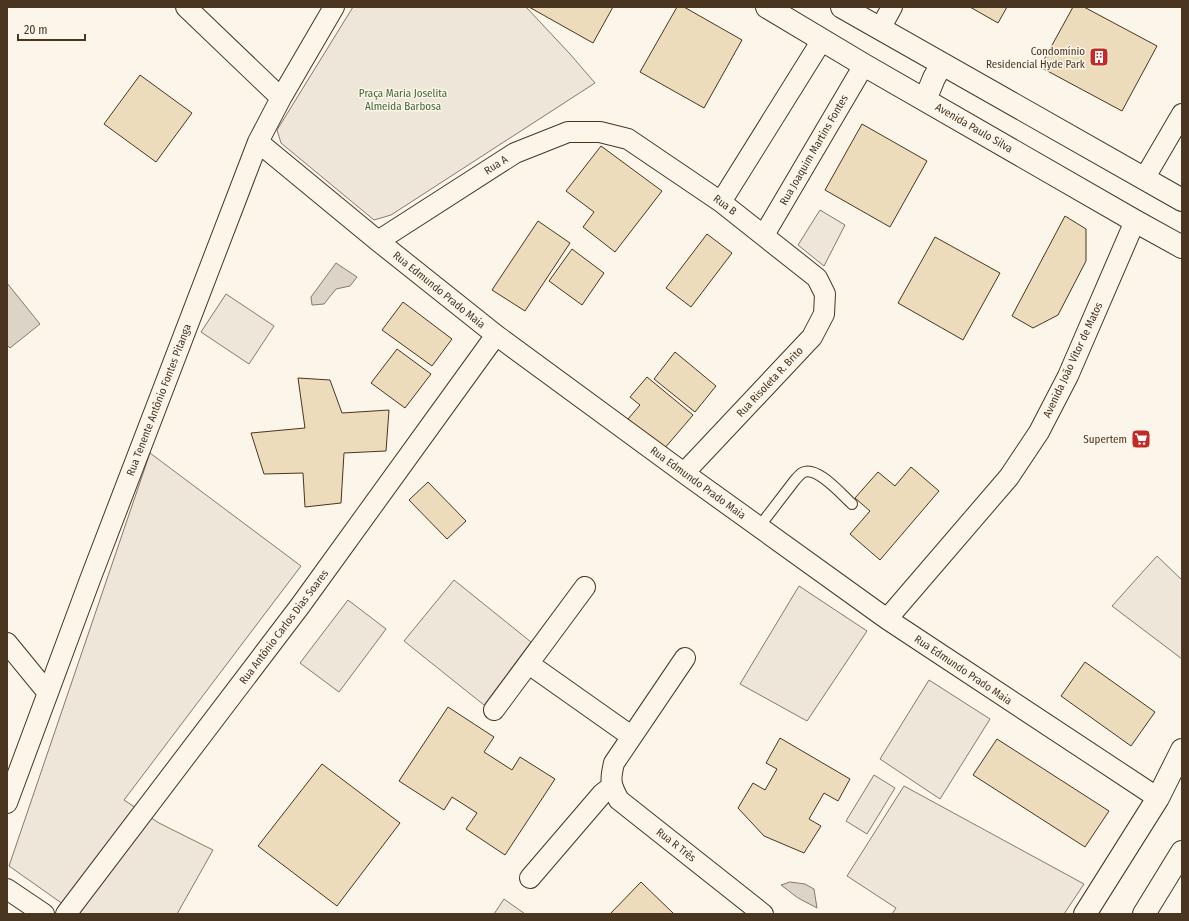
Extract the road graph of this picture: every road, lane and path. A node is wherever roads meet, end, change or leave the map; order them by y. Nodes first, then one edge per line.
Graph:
1 (186, 7) edge
2 (334, 7) edge
3 (767, 7) edge
4 (842, 7) edge
5 (892, 7) edge
6 (880, 29) junction
7 (822, 40) junction
8 (942, 64) junction
9 (864, 65) junction
10 (281, 98) junction
11 (925, 100) junction
12 (1182, 114) edge
13 (628, 139) joint
14 (258, 142) junction
15 (1144, 179) junction
16 (1182, 200) edge
17 (721, 202) junction
18 (1135, 221) junction
19 (764, 235) junction
20 (378, 241) junction
21 (1182, 247) edge
22 (817, 278) joint
23 (496, 335) junction
24 (684, 473) junction
25 (852, 504) dead end
26 (759, 528) junction
27 (585, 587) dead end
28 (887, 619) junction
29 (7, 643) edge
30 (684, 658) dead end
31 (529, 664) junction
32 (48, 693) junction
33 (494, 710) dead end
34 (632, 736) junction
35 (1182, 750) edge
36 (611, 787) junction
37 (1158, 798) junction
38 (7, 803) edge
39 (1182, 852) edge
40 (530, 878) dead end
41 (7, 889) edge
42 (44, 914) edge
43 (66, 914) edge
44 (763, 914) edge
45 (1085, 914) edge
46 (1144, 914) edge

1 - 10 street
2 - 10 street, Rua Tenente Antônio Fontes Pitanga
3 - 7 street, Avenida Paulo Silva
4 - 6 street
5 - 6 street
6 - 8 street
7 - 9 street, Avenida Paulo Silva
7 - 17 street
8 - 11 street
8 - 15 street
9 - 11 street, Avenida Paulo Silva
9 - 19 street, Rua Joaquim Martins Fontes
10 - 14 street, Rua Tenente Antônio Fontes Pitanga
11 - 18 street, Avenida Paulo Silva
12 - 15 street
13 - 17 street, Rua B
13 - 20 street, Rua A
14 - 20 street, Rua Edmundo Prado Maia
14 - 32 street, Rua Tenente Antônio Fontes Pitanga
15 - 16 street
17 - 19 street, Rua B
18 - 21 street, Avenida Paulo Silva
18 - 28 street, Avenida João Vitor de Matos
19 - 22 street, Rua B
20 - 23 street, Rua Edmundo Prado Maia
22 - 24 street, Rua Risoleta R. Brito
23 - 24 street, Rua Edmundo Prado Maia
23 - 43 street, Rua Antônio Carlos Dias Soares
24 - 26 street, Rua Edmundo Prado Maia
25 - 26 lane
26 - 28 street, Rua Edmundo Prado Maia
27 - 31 street
28 - 37 street, Rua Edmundo Prado Maia
29 - 32 street
30 - 34 street
31 - 33 street
31 - 34 street
32 - 38 street, Rua Tenente Antônio Fontes Pitanga
34 - 36 street
35 - 37 street
36 - 40 street
36 - 44 street, Rua R Três
37 - 45 street
39 - 46 street
41 - 42 street

